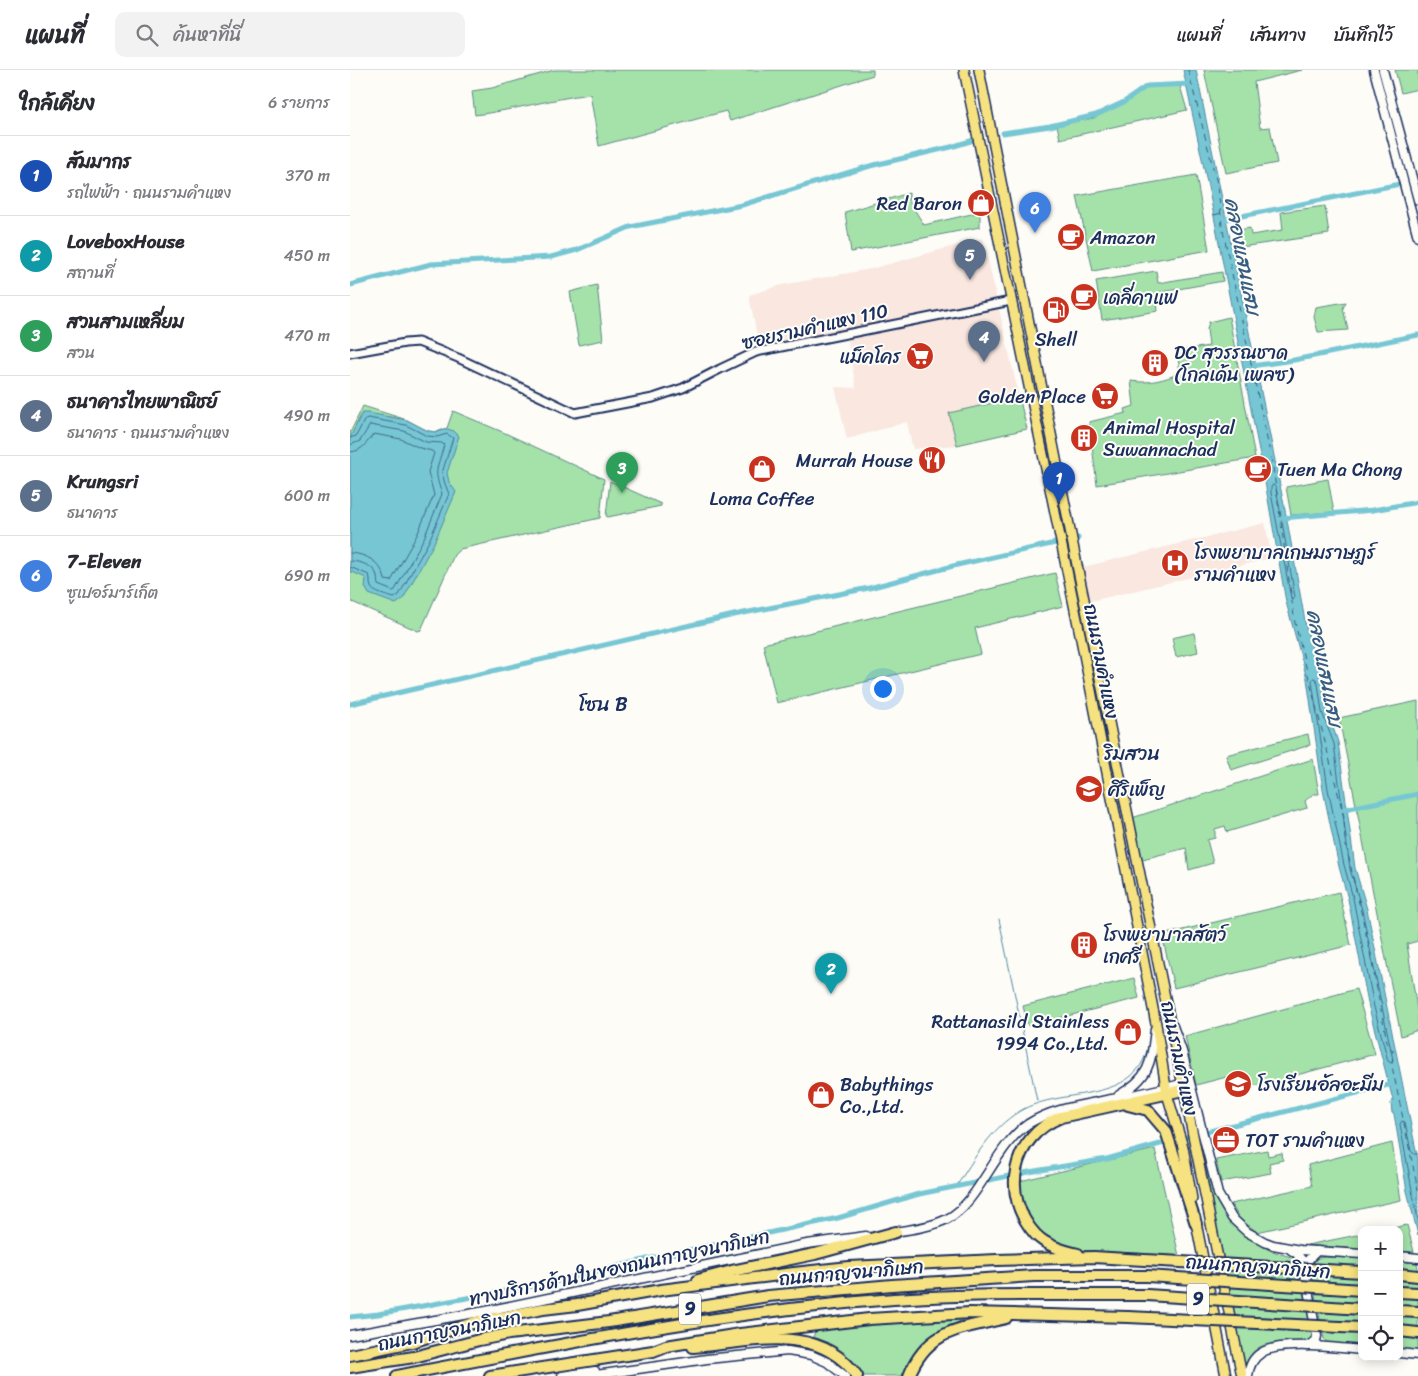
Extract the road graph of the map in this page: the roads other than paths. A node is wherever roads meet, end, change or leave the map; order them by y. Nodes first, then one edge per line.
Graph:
1 (964, 70) edge
2 (979, 70) edge
3 (1374, 70) edge
4 (1384, 70) edge
5 (1387, 84) junction
6 (1378, 86) junction
7 (1418, 200) edge
8 (1418, 237) edge
9 (1011, 301) junction
10 (1033, 338) junction
11 (1019, 341) junction
12 (350, 353) edge
13 (1136, 855) junction
14 (1124, 858) junction
15 (1155, 949) junction
16 (1142, 952) junction
17 (1170, 1020) junction
18 (1156, 1024) junction
19 (1183, 1087) junction
20 (1166, 1091) junction
21 (1111, 1100) junction
22 (1122, 1104) junction
23 (1196, 1224) junction
24 (896, 1232) junction
25 (1287, 1248) junction
26 (1317, 1251) junction
27 (1358, 1254) edge
28 (1403, 1256) edge
29 (1094, 1257) junction
30 (1418, 1258) edge
31 (1358, 1272) edge
32 (1403, 1274) edge
33 (1418, 1276) edge
34 (661, 1290) junction
35 (1358, 1290) edge
36 (1403, 1292) edge
37 (1418, 1294) edge
38 (1358, 1309) edge
39 (1403, 1311) edge
40 (1418, 1312) edge
41 (1022, 1314) junction
42 (1358, 1328) edge
43 (1403, 1331) edge
44 (1418, 1332) edge
45 (350, 1336) edge
46 (1307, 1346) junction
47 (1330, 1348) junction
48 (1358, 1350) edge
49 (653, 1351) junction
50 (1403, 1353) edge
51 (350, 1355) edge
52 (1416, 1355) edge
53 (707, 1359) junction
54 (350, 1368) edge
55 (397, 1376) edge
56 (490, 1376) edge
57 (562, 1376) edge
58 (589, 1376) edge
59 (846, 1376) edge
60 (857, 1376) edge
61 (909, 1376) edge
62 (1226, 1376) edge
63 (1242, 1376) edge
64 (1248, 1376) edge

1 - 9 main road, ถนนรามคำแหง
2 - 10 main road, ถนนรามคำแหง
3 - 6 main road
4 - 5 main road
5 - 6 main road
5 - 7 main road
6 - 8 main road
9 - 11 main road, ถนนรามคำแหง
9 - 12 street, ซอยรามคำแหง 110
10 - 11 main road
10 - 13 main road, ถนนรามคำแหง
11 - 14 main road, ถนนรามคำแหง
13 - 14 main road
13 - 15 main road, ถนนรามคำแหง
14 - 16 main road, ถนนรามคำแหง
15 - 16 main road
15 - 17 main road, ถนนรามคำแหง
16 - 18 main road, ถนนรามคำแหง
17 - 19 main road, ถนนรามคำแหง
17 - 25 main road
18 - 20 main road, ถนนรามคำแหง
18 - 21 main road
19 - 20 highway
19 - 63 main road, ถนนรามคำแหง
20 - 21 main road, ทางบริการด้านในของถนนกาญจนาภิเษก
20 - 22 highway
20 - 23 main road, ถนนรามคำแหง
21 - 24 main road, ทางบริการด้านในของถนนกาญจนาภิเษก
22 - 23 highway
22 - 29 highway
23 - 62 main road, ถนนรามคำแหง
24 - 34 highway
24 - 45 main road, ทางบริการด้านในของถนนกาญจนาภิเษก
25 - 26 main road
25 - 46 main road
26 - 27 main road
26 - 47 main road
28 - 30 main road
29 - 31 highway, bridge
29 - 34 highway
32 - 33 highway
34 - 51 highway
35 - 54 highway, ถนนกาญจนาภิเษก / 9, bridge
36 - 37 highway
38 - 55 highway, ถนนกาญจนาภิเษก / 9, bridge
39 - 40 highway
41 - 42 highway, bridge
41 - 49 highway
41 - 61 highway
43 - 44 highway
46 - 47 main road
46 - 64 main road
47 - 48 main road
49 - 56 highway
49 - 60 highway
50 - 52 main road
53 - 57 main road
53 - 58 main road
53 - 59 main road

